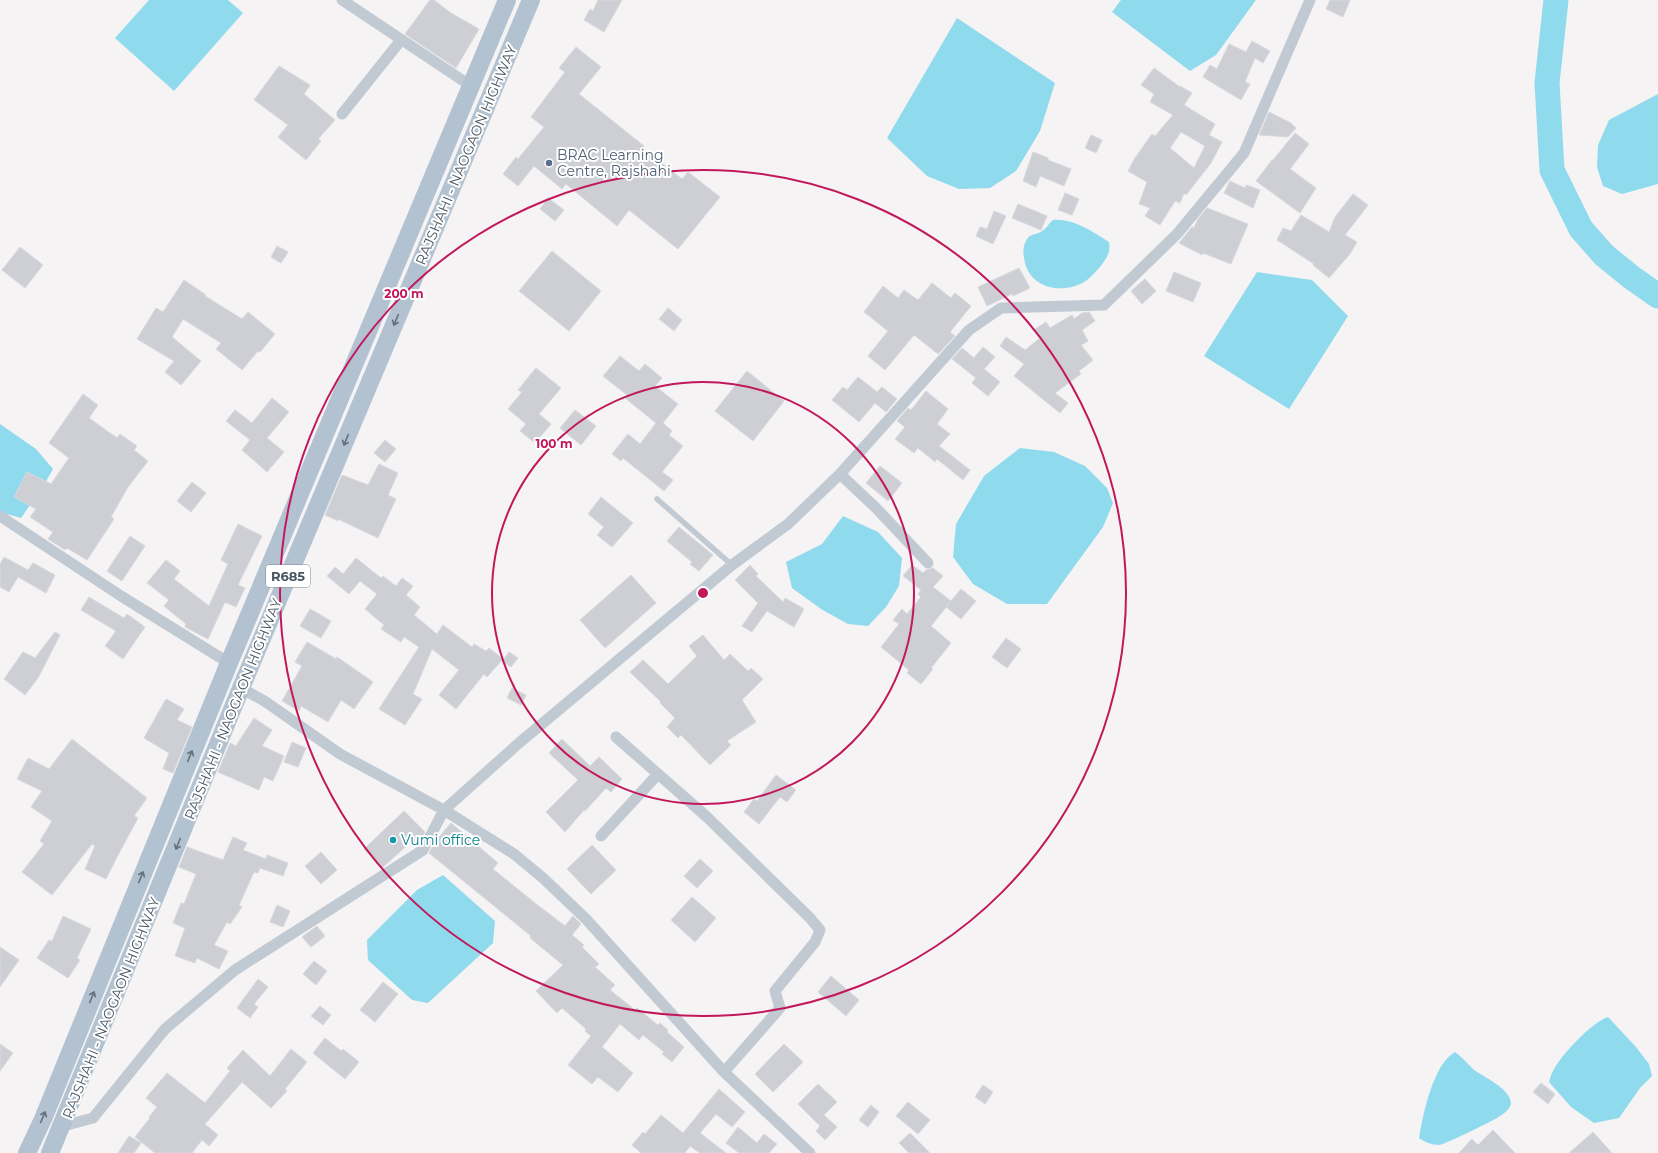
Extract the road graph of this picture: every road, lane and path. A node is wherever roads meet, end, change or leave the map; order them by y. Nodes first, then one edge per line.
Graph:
1 (342, 0) edge
2 (507, 0) edge
3 (531, 0) edge
4 (1310, 0) edge
5 (401, 40) junction
6 (471, 86) junction
7 (342, 114) dead end
8 (840, 474) junction
9 (657, 498) dead end
10 (0, 516) edge
11 (278, 545) junction
12 (298, 552) junction
13 (928, 563) dead end
14 (732, 565) junction
15 (229, 663) junction
16 (241, 688) junction
17 (616, 737) dead end
18 (658, 774) junction
19 (444, 810) junction
20 (166, 816) junction
21 (186, 823) junction
22 (601, 836) dead end
23 (724, 1072) junction
24 (62, 1126) junction
25 (27, 1153) edge
26 (50, 1153) edge
27 (810, 1153) edge

1 - 5 street
2 - 6 main road, RAJSHAHI - NAOGAON HIGHWAY / R685
3 -> 12 main road, RAJSHAHI - NAOGAON HIGHWAY / R685
4 - 8 street
5 - 6 street
5 - 7 street
6 - 11 main road, RAJSHAHI - NAOGAON HIGHWAY / R685
8 - 13 street
8 - 14 street
9 - 14 lane
10 - 15 street
11 - 12 main road
11 - 15 main road, RAJSHAHI - NAOGAON HIGHWAY / R685
12 - 16 main road, RAJSHAHI - NAOGAON HIGHWAY / R685
14 - 19 street
20 -> 15 main road, RAJSHAHI - NAOGAON HIGHWAY / R685
16 - 19 street
16 - 21 main road, RAJSHAHI - NAOGAON HIGHWAY / R685
17 - 18 street
18 - 22 street
18 - 23 street
19 - 23 street
19 - 24 street
20 - 21 main road
25 -> 20 main road, RAJSHAHI - NAOGAON HIGHWAY / R685
21 -> 24 main road, RAJSHAHI - NAOGAON HIGHWAY / R685
23 - 27 street
24 - 26 main road, RAJSHAHI - NAOGAON HIGHWAY / R685

